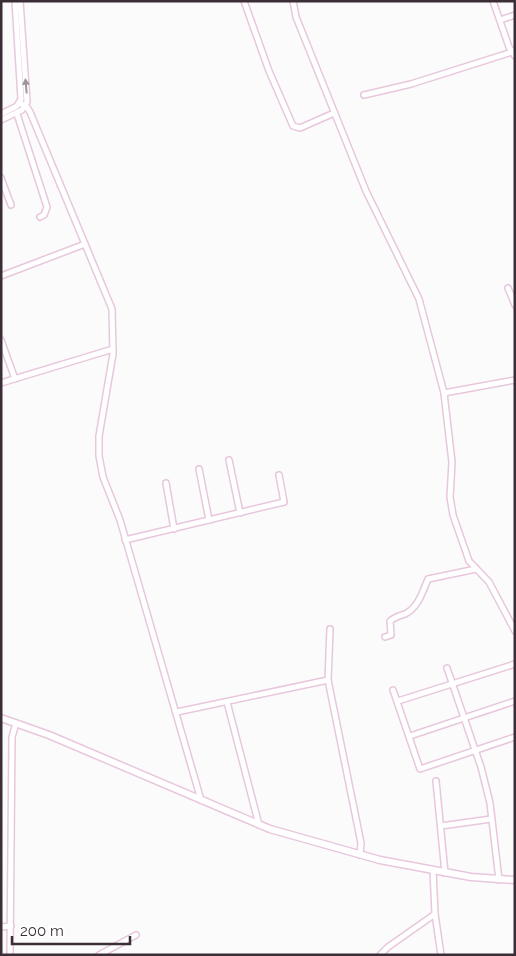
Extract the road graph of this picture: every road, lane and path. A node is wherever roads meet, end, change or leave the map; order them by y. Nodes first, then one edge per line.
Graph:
1 (15, 1) edge
2 (20, 1) edge
3 (244, 1) edge
4 (293, 1) edge
5 (501, 1) edge
6 (494, 2) edge
7 (515, 15) edge
8 (500, 20) junction
9 (514, 53) edge
10 (364, 96) dead end
11 (20, 103) junction
12 (26, 106) junction
13 (334, 113) junction
14 (1, 114) edge
15 (17, 114) junction
16 (1, 120) edge
17 (1, 178) edge
18 (11, 205) dead end
19 (40, 217) dead end
20 (84, 244) junction
21 (1, 276) edge
22 (508, 288) dead end
23 (515, 305) edge
24 (1, 340) edge
25 (113, 349) junction
26 (15, 378) junction
27 (515, 380) edge
28 (1, 383) edge
29 (444, 393) junction
30 (229, 460) dead end
31 (199, 470) dead end
32 (279, 475) dead end
33 (166, 483) dead end
34 (240, 513) junction
35 (209, 520) junction
36 (174, 529) junction
37 (125, 540) junction
38 (476, 569) junction
39 (330, 629) dead end
40 (515, 631) edge
41 (385, 637) dead end
42 (515, 664) edge
43 (447, 668) dead end
44 (328, 680) junction
45 (453, 684) junction
46 (394, 690) dead end
47 (398, 701) junction
48 (515, 701) edge
49 (227, 702) junction
50 (177, 712) junction
51 (1, 718) edge
52 (465, 718) junction
53 (16, 723) junction
54 (410, 736) junction
55 (515, 737) edge
56 (475, 751) junction
57 (436, 781) dead end
58 (202, 801) junction
59 (491, 819) junction
60 (260, 825) junction
61 (441, 826) junction
62 (360, 855) junction
63 (433, 870) junction
64 (445, 873) junction
65 (498, 880) junction
66 (515, 880) edge
67 (435, 914) junction
68 (1, 926) edge
69 (10, 926) junction
70 (136, 935) dead end
71 (10, 955) edge
72 (99, 955) edge
73 (380, 955) edge
74 (441, 955) edge

1 - 11 street
12 -> 2 street
3 - 13 street
4 - 13 street
5 - 6 street
6 - 8 street
7 - 8 street
8 - 9 street
9 - 10 street
11 - 12 street
11 - 14 street
12 - 15 street
12 - 20 street
13 - 29 street
15 - 16 street
15 - 19 street
17 - 18 street
20 - 21 street
20 - 25 street
22 - 23 street
24 - 26 street
25 - 26 street
25 - 37 street
26 - 28 street
27 - 29 street
29 - 38 street
30 - 34 street
31 - 35 street
32 - 34 street
33 - 36 street
34 - 35 street
35 - 36 street
36 - 37 street
37 - 50 street
38 - 40 street
38 - 41 street
39 - 44 street
42 - 45 street
43 - 45 street
44 - 49 street
44 - 62 street
45 - 47 street
45 - 52 street
46 - 47 street
47 - 54 street
48 - 52 street
49 - 50 street
49 - 60 street
50 - 58 street
51 - 53 main road
52 - 54 street
52 - 56 street
53 - 58 main road
53 - 69 street
54 - 56 street
55 - 56 street
56 - 59 street
57 - 61 street
58 - 60 main road
59 - 61 street
59 - 65 street
60 - 62 main road
61 - 64 street
62 - 63 main road
63 - 64 main road
63 - 67 street
64 - 65 main road
65 - 66 main road
67 - 73 street
67 - 74 street
68 - 69 street
69 - 71 street
70 - 72 street

